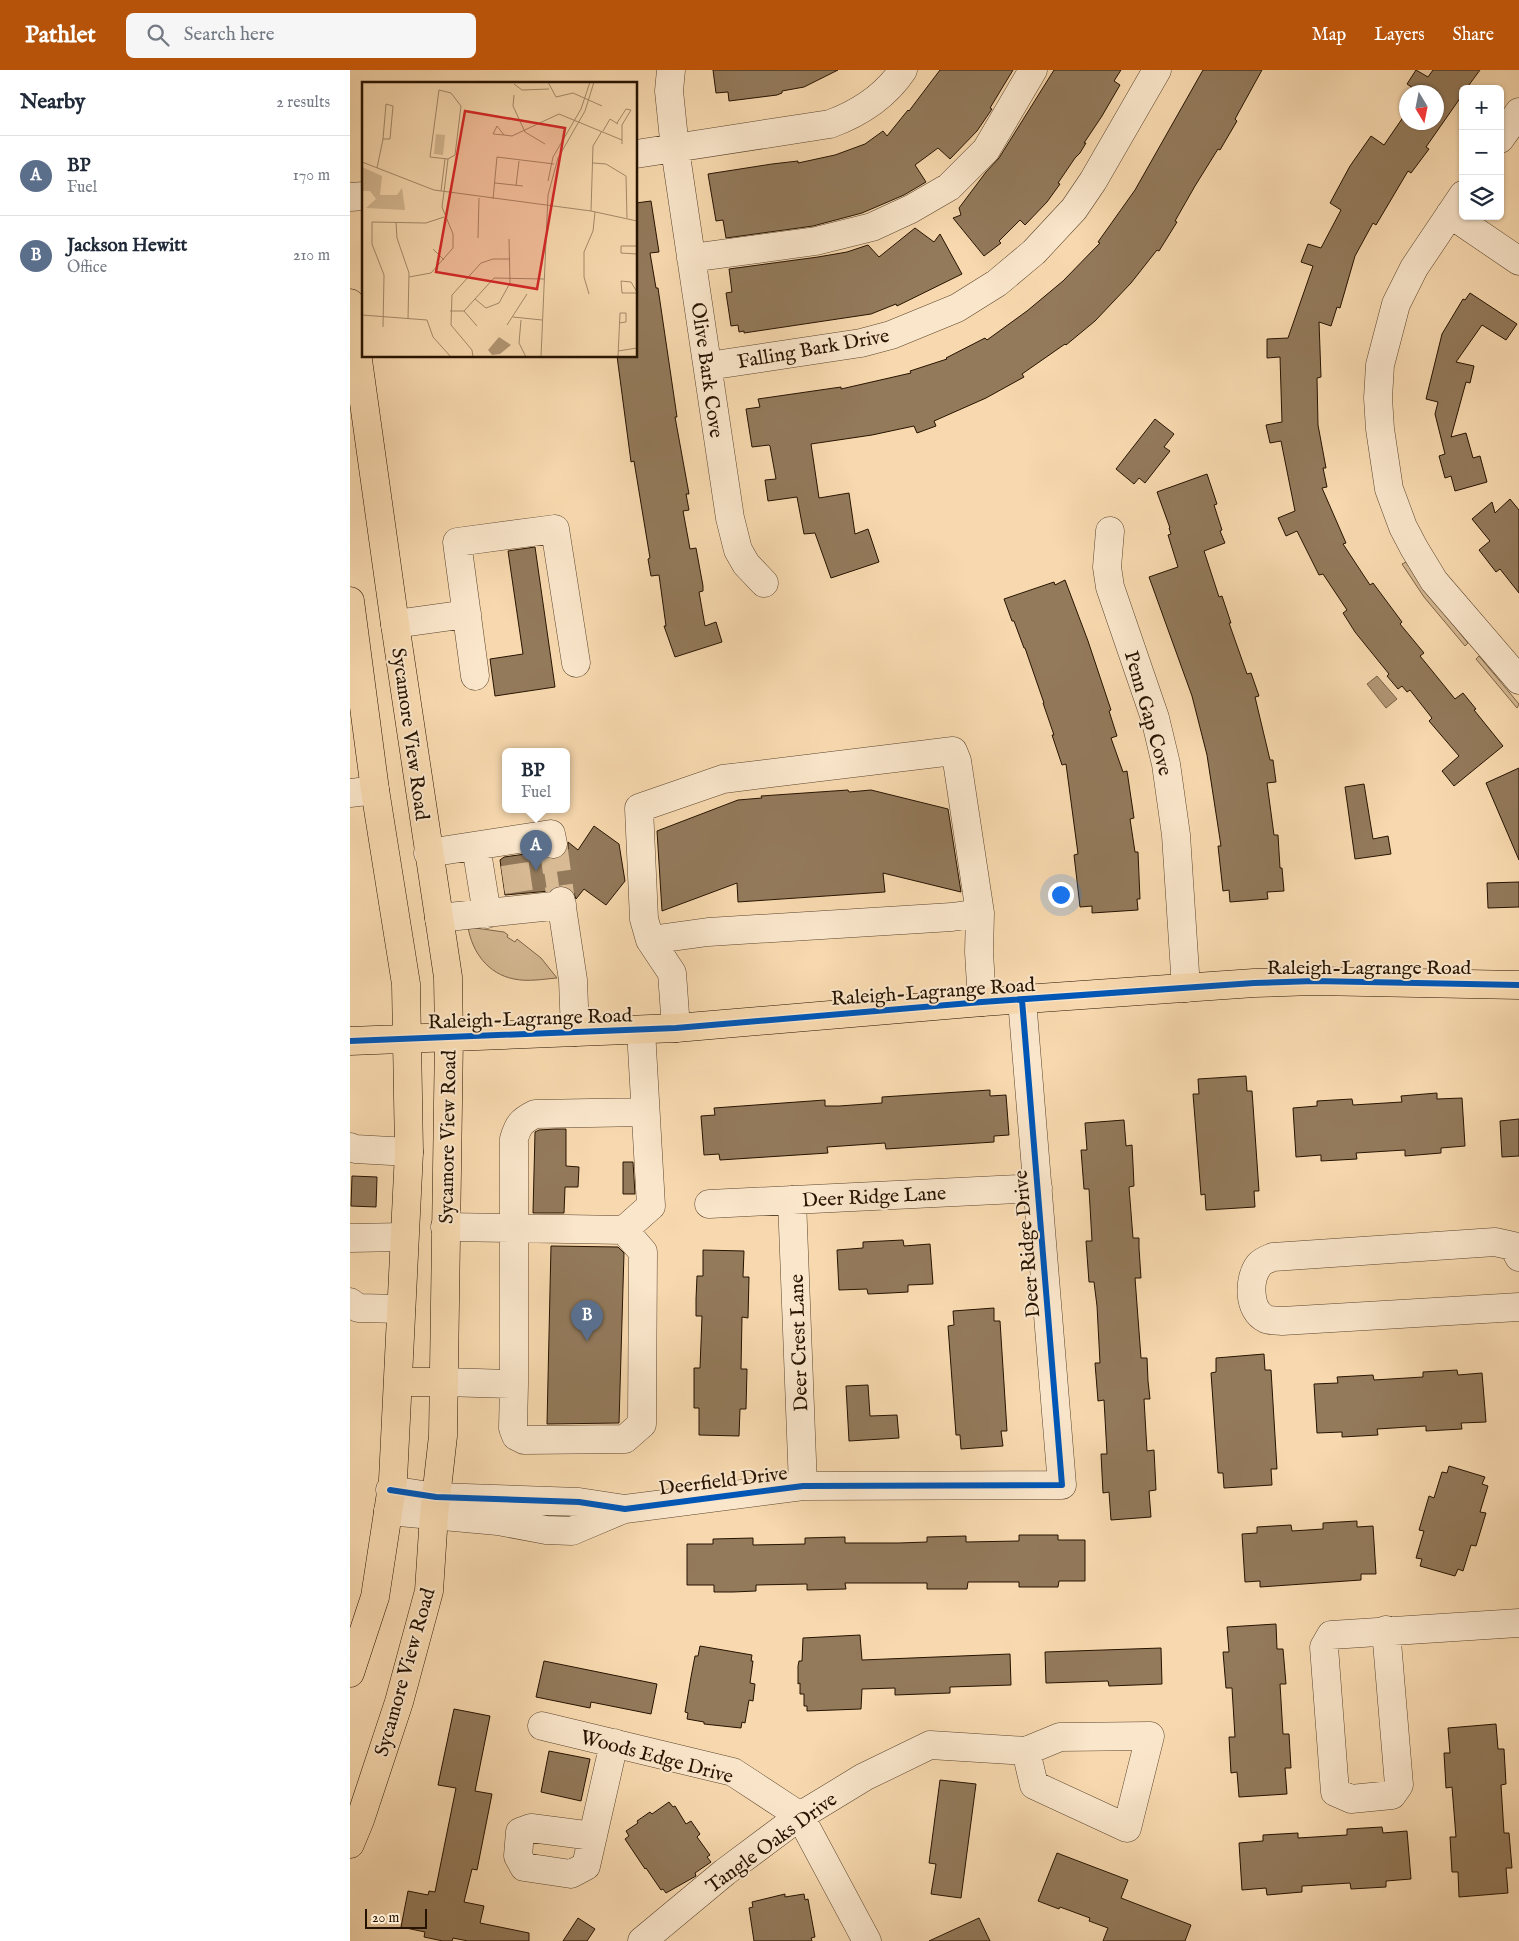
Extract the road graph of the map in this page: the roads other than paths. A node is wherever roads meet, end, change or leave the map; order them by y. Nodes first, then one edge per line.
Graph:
1 (671, 70) edge
2 (903, 70) edge
3 (1033, 70) edge
4 (1157, 70) edge
5 (1519, 112) edge
6 (1504, 133) edge
7 (675, 148) junction
8 (638, 154) edge
9 (1457, 205) edge
10 (692, 258) junction
11 (1519, 261) edge
12 (350, 304) edge
13 (708, 366) junction
14 (1110, 531) dead end
15 (764, 582) dead end
16 (350, 601) edge
17 (467, 614) junction
18 (395, 624) junction
19 (576, 663) dead end
20 (475, 676) dead end
21 (1519, 680) edge
22 (362, 792) edge
23 (553, 844) tunnel mouth
24 (476, 846) junction
25 (428, 853) junction
26 (980, 913) junction
27 (486, 914) junction
28 (439, 918) junction
29 (650, 940) junction
30 (1519, 985) edge
31 (1186, 988) junction
32 (1022, 1000) junction
33 (982, 1002) junction
34 (676, 1028) junction
35 (641, 1030) junction
36 (575, 1032) junction
37 (448, 1037) junction
38 (406, 1038) junction
39 (350, 1041) edge
40 (645, 1112) junction
41 (350, 1147) edge
42 (409, 1152) junction
43 (1038, 1188) junction
44 (792, 1200) junction
45 (709, 1204) dead end
46 (445, 1227) junction
47 (514, 1230) junction
48 (624, 1230) junction
49 (404, 1231) junction
50 (350, 1238) edge
51 (1519, 1257) edge
52 (350, 1302) edge
53 (1519, 1306) edge
54 (401, 1309) junction
55 (398, 1382) junction
56 (444, 1382) junction
57 (514, 1384) junction
58 (1062, 1485) joint
59 (803, 1486) junction
60 (389, 1500) junction
61 (435, 1506) junction
62 (1519, 1623) edge
63 (1386, 1630) junction
64 (350, 1673) edge
65 (542, 1726) dead end
66 (614, 1743) junction
67 (1026, 1751) junction
68 (800, 1816) junction
69 (593, 1836) dead end
70 (350, 1844) edge
71 (642, 1941) edge
72 (867, 1941) edge

1 - 7 street, Olive Bark Cove
2 - 7 street
3 - 10 street
4 - 13 street, Falling Bark Drive
5 - 6 street
7 - 8 street
7 - 10 street, Olive Bark Cove
9 - 11 street
9 - 21 street
10 - 13 street, Olive Bark Cove
12 - 18 main road, Sycamore View Road
13 - 15 street, Olive Bark Cove
14 - 31 street, Penn Gap Cove
16 - 22 main road, Sycamore View Road
17 - 18 street
17 - 19 street
17 - 20 street
18 - 25 main road, Sycamore View Road
22 - 38 main road, Sycamore View Road
23 - 24 street
24 - 25 street
24 - 27 street
25 - 28 main road, Sycamore View Road
26 - 29 street
26 - 29 street
26 - 33 street
27 - 28 street
27 - 36 street
28 - 37 main road, Sycamore View Road
29 - 34 street
30 - 31 main road, Raleigh-Lagrange Road
31 - 32 main road, Raleigh-Lagrange Road
32 - 33 main road, Raleigh-Lagrange Road
32 - 43 street, Deer Ridge Drive
33 - 34 main road, Raleigh-Lagrange Road
34 - 35 main road, Raleigh-Lagrange Road
35 - 36 main road, Raleigh-Lagrange Road
35 - 40 street
36 - 37 main road, Raleigh-Lagrange Road
37 - 38 main road, Raleigh-Lagrange Road
37 - 46 main road, Sycamore View Road
38 - 39 main road, Raleigh-Lagrange Road
38 - 42 main road, Sycamore View Road
40 - 47 street
40 - 48 street
41 - 42 street
42 - 49 main road, Sycamore View Road
43 - 44 street, Deer Ridge Lane
43 - 58 street, Deer Ridge Drive
44 - 45 street, Deer Ridge Lane
44 - 59 street, Deer Crest Lane
46 - 47 street
46 - 49 main road
46 - 56 main road, Sycamore View Road
47 - 48 street
47 - 57 street
48 - 57 street
49 - 50 street
49 - 54 main road, Sycamore View Road
51 - 53 street
52 - 54 street
54 - 55 main road, Sycamore View Road
55 - 56 main road
55 - 60 main road, Sycamore View Road
56 - 57 street
56 - 61 main road, Sycamore View Road
58 - 59 street, Deerfield Drive
59 - 61 street, Deerfield Drive
60 - 61 street, Deerfield Drive
60 - 64 main road, Sycamore View Road
61 - 70 main road, Sycamore View Road
62 - 63 street
63 - 63 street
65 - 66 street, Woods Edge Drive
66 - 68 street, Woods Edge Drive
66 - 69 street
67 - 67 street, Tangle Oaks Drive
67 - 68 street, Tangle Oaks Drive
68 - 71 street, Tangle Oaks Drive
68 - 72 street, Woods Edge Drive

